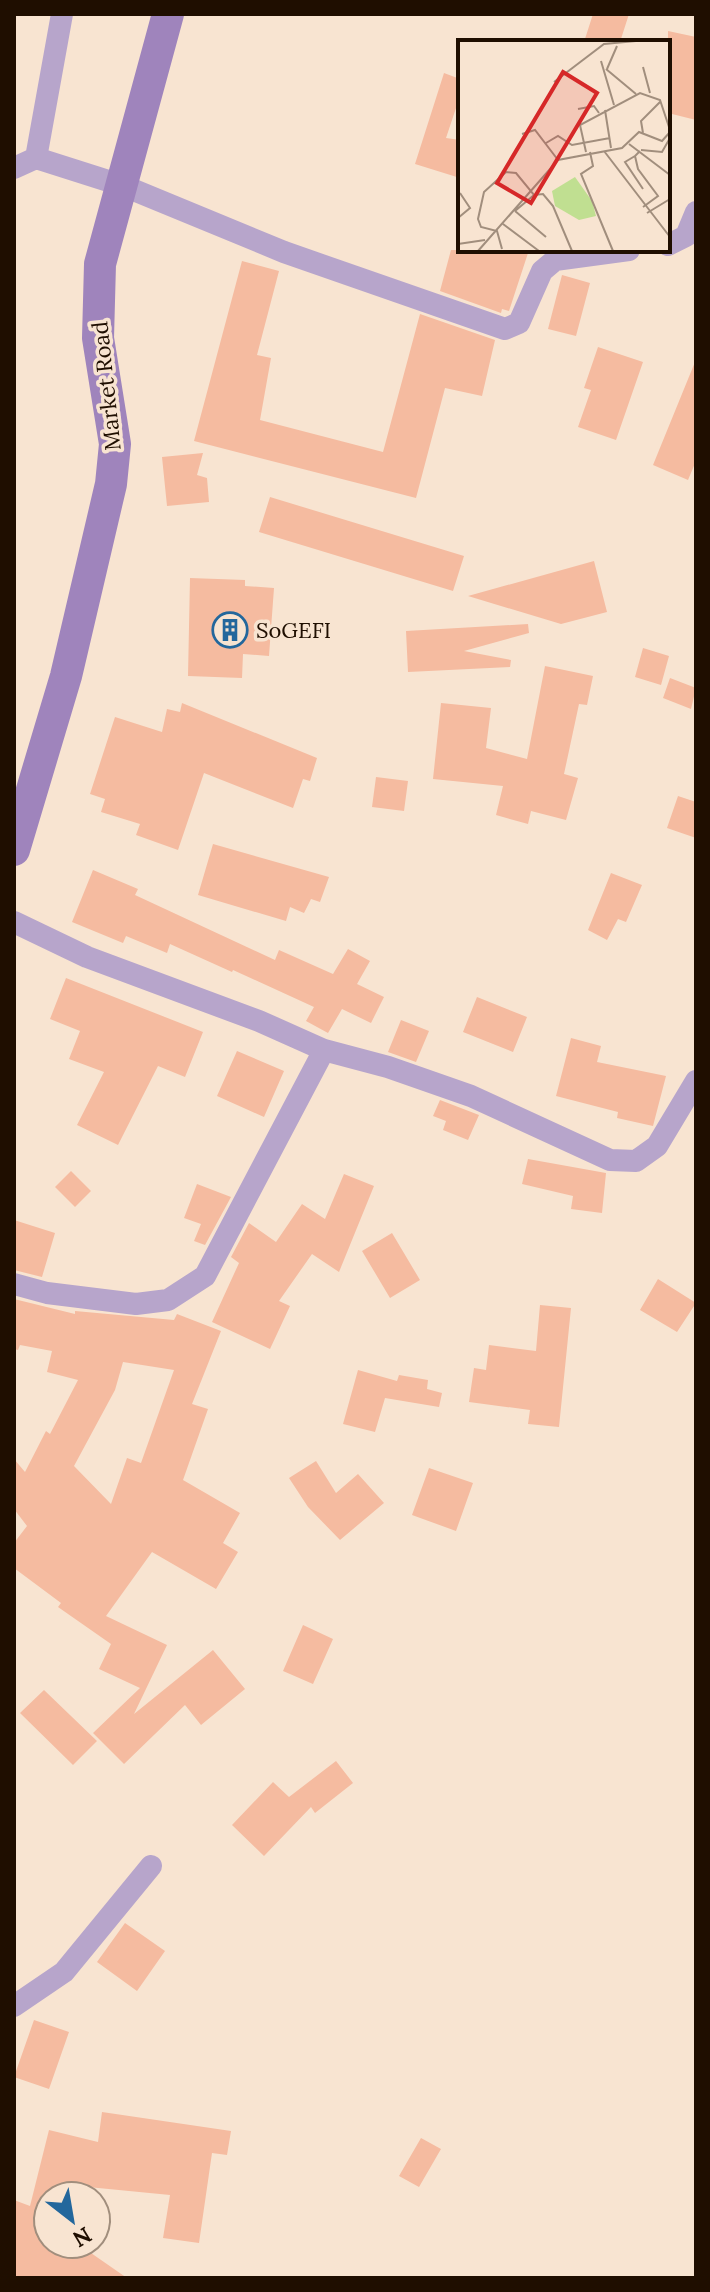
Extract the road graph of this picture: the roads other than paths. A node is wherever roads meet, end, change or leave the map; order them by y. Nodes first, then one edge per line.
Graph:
1 (62, 14) edge
2 (168, 14) edge
3 (36, 158) junction
4 (14, 168) edge
5 (124, 186) junction
6 (696, 212) edge
7 (670, 244) edge
8 (614, 252) edge
9 (14, 850) edge
10 (14, 922) edge
11 (324, 1050) junction
12 (696, 1081) edge
13 (14, 1284) edge
14 (151, 1866) dead end
15 (14, 2006) edge

1 - 3 street
2 - 5 main road, Market Road
3 - 4 street
3 - 5 street
5 - 8 street
5 - 9 main road, Market Road
6 - 7 street
10 - 11 street
11 - 12 street
11 - 13 street
14 - 15 street

